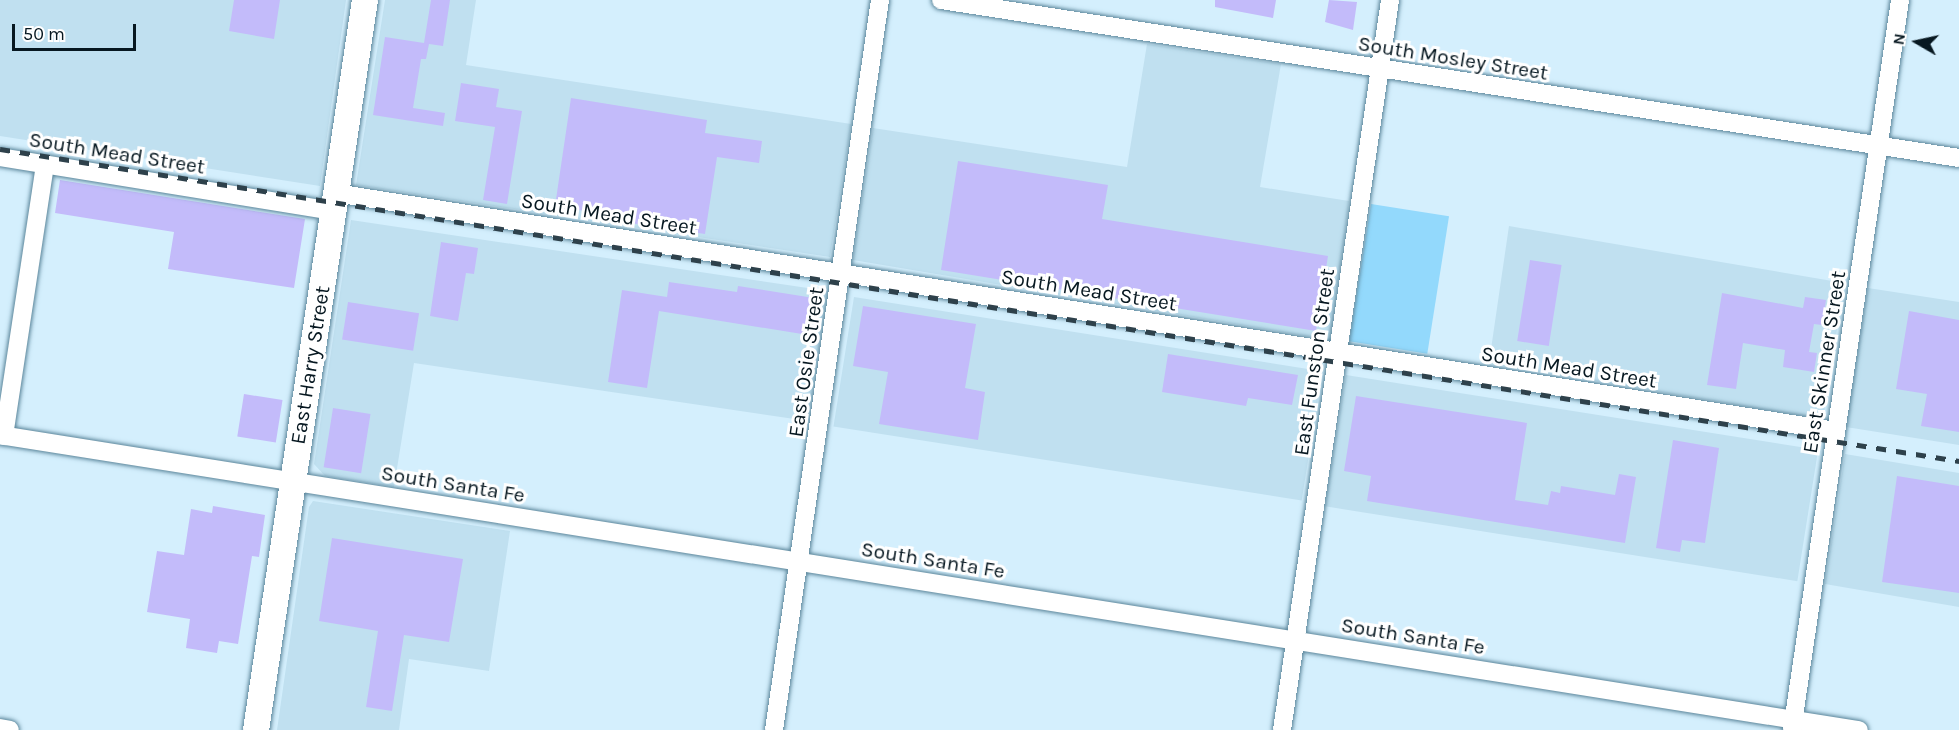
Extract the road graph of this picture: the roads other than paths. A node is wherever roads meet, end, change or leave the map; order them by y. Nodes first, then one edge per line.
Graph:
1 (366, 0) edge
2 (880, 0) edge
3 (941, 0) edge
4 (1390, 0) edge
5 (1900, 0) edge
6 (1380, 69) junction
7 (1879, 146) junction
8 (0, 157) edge
9 (1959, 158) edge
10 (45, 164) junction
11 (334, 202) junction
12 (842, 273) junction
13 (1337, 353) junction
14 (1836, 431) junction
15 (2, 435) edge
16 (293, 482) junction
17 (800, 562) junction
18 (1295, 641) junction
19 (1792, 725) edge
20 (0, 728) edge
21 (10, 730) edge
22 (256, 730) edge
23 (774, 730) edge
24 (1282, 730) edge
25 (1858, 730) edge

1 - 11 street, East Harry Street
2 - 12 street, East Osie Street
3 - 6 street, South Mosley Street
4 - 6 street, East Funston Street
5 - 7 street, East Skinner Street
6 - 7 street, South Mosley Street
6 - 13 street, East Funston Street
7 - 9 street, South Mosley Street
7 - 14 street, East Skinner Street
8 - 10 street, South Mead Street
10 - 11 street, South Mead Street
10 - 15 street
11 - 12 street, South Mead Street
11 - 16 street, East Harry Street
12 - 13 street, South Mead Street
12 - 17 street, East Osie Street
13 - 14 street, South Mead Street
13 - 18 street, East Funston Street
14 - 19 street, East Skinner Street
15 - 16 street, South Santa Fe
16 - 17 street, South Santa Fe
16 - 22 street, East Harry Street
17 - 18 street, South Santa Fe
17 - 23 street, East Osie Street
18 - 19 street, South Santa Fe
18 - 24 street, East Funston Street
19 - 25 street, South Santa Fe
20 - 21 street

